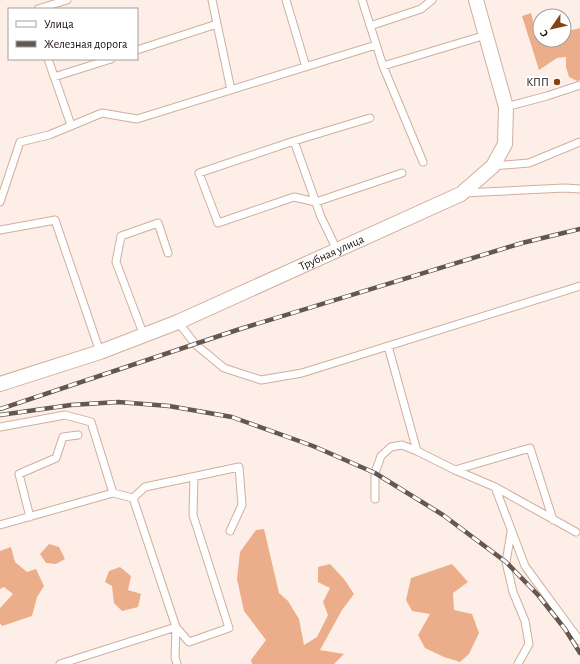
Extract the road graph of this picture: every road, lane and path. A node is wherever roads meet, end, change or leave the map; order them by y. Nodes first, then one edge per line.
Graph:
1 (67, 0) edge
2 (212, 0) edge
3 (286, 0) edge
4 (362, 0) edge
5 (432, 0) edge
6 (476, 0) edge
7 (41, 8) edge
8 (217, 24) junction
9 (370, 26) junction
10 (486, 35) junction
11 (376, 45) junction
12 (138, 50) edge
13 (48, 60) edge
14 (108, 60) edge
15 (383, 66) junction
16 (306, 67) junction
17 (54, 77) junction
18 (580, 85) edge
19 (231, 90) junction
20 (506, 107) junction
21 (370, 118) dead end
22 (71, 125) junction
23 (294, 141) junction
24 (580, 142) edge
25 (423, 162) dead end
26 (494, 166) junction
27 (402, 173) dead end
28 (580, 188) edge
29 (461, 194) junction
30 (0, 202) edge
31 (316, 202) junction
32 (0, 230) edge
33 (337, 250) junction
34 (168, 253) dead end
35 (580, 286) edge
36 (178, 322) junction
37 (144, 336) junction
38 (388, 346) junction
39 (100, 352) junction
40 (0, 384) edge
41 (0, 427) edge
42 (78, 435) dead end
43 (417, 451) junction
44 (455, 470) junction
45 (194, 477) junction
46 (495, 487) junction
47 (113, 493) junction
48 (133, 498) junction
49 (375, 499) dead end
50 (30, 516) junction
51 (552, 520) junction
52 (0, 525) edge
53 (230, 531) dead end
54 (511, 531) junction
55 (576, 532) dead end
56 (176, 627) junction
57 (580, 641) edge
58 (88, 655) junction
59 (60, 664) edge
60 (88, 664) edge
61 (177, 664) edge
62 (518, 664) edge

1 - 7 lane
2 - 8 lane
3 - 16 lane
4 - 9 lane
5 - 9 lane
6 - 10 street, Трубная улица
8 - 12 lane
8 - 19 lane
9 - 11 lane
10 - 15 lane
10 - 20 street, Трубная улица
11 - 15 lane
11 - 16 lane
13 - 17 lane
14 - 17 lane
15 - 25 lane
16 - 19 lane
17 - 22 lane
18 - 20 lane
19 - 22 lane
20 - 26 street, Трубная улица
21 - 23 lane
22 - 30 lane
23 - 31 lane
23 - 31 lane
24 - 26 lane
26 - 29 street, Трубная улица
27 - 31 lane
28 - 29 lane
29 - 33 street, Трубная улица
31 - 33 lane
32 - 39 lane
33 - 36 street, Трубная улица
34 - 37 lane
35 - 38 lane
36 - 37 street, Трубная улица
36 - 38 lane
37 - 39 street, Трубная улица
38 - 43 lane
39 - 40 street, Трубная улица
41 - 47 lane
42 - 50 lane
43 - 44 lane
43 - 49 lane
44 - 46 lane
44 - 51 lane
45 - 48 lane
45 - 53 lane
45 - 56 lane
46 - 51 lane
46 - 54 lane
47 - 48 lane
47 - 50 lane
48 - 56 lane
50 - 52 lane
51 - 55 lane
54 - 57 lane
54 - 62 lane
56 - 58 lane
56 - 61 lane
58 - 59 lane
58 - 60 lane

